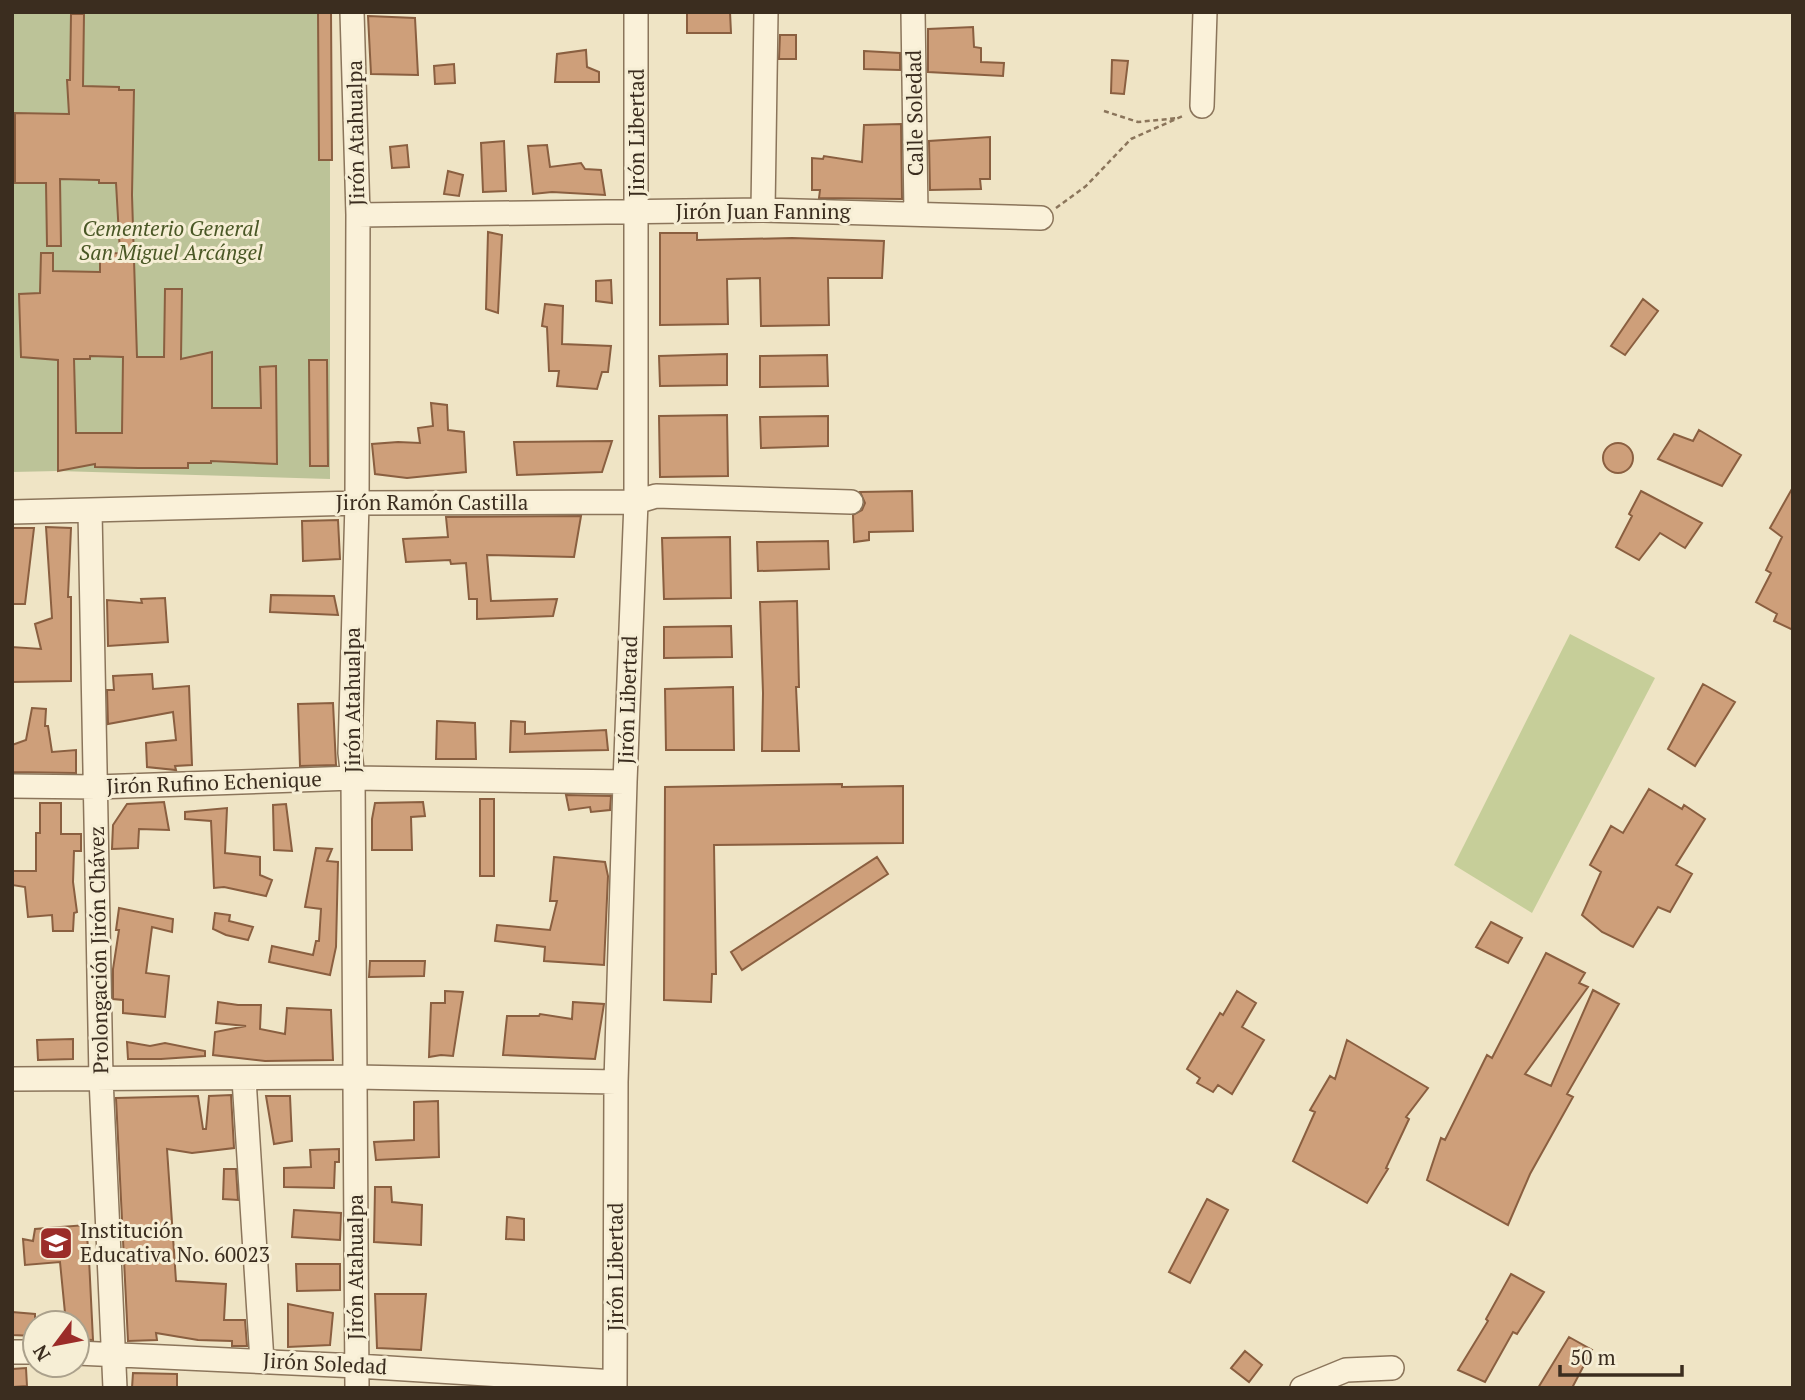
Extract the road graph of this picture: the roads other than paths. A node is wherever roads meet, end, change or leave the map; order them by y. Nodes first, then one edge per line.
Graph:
1 (352, 12) edge
2 (636, 12) edge
3 (766, 12) edge
4 (913, 12) edge
5 (1205, 12) edge
6 (1202, 106) road end
7 (763, 211) junction
8 (637, 212) junction
9 (916, 214) junction
10 (358, 215) junction
11 (1041, 218) road end
12 (636, 502) junction
13 (851, 502) dead end
14 (357, 503) junction
15 (90, 511) junction
16 (12, 512) edge
17 (353, 778) junction
18 (625, 782) junction
19 (12, 786) edge
20 (96, 788) junction
21 (356, 1077) junction
22 (101, 1078) junction
23 (12, 1079) edge
24 (244, 1079) junction
25 (616, 1082) junction
26 (91, 1353) edge
27 (114, 1354) junction
28 (262, 1361) junction
29 (1392, 1368) dead end
30 (357, 1377) edge
31 (615, 1385) edge
32 (115, 1388) edge
33 (1302, 1388) edge

1 - 10 street, Jirón Atahualpa
2 - 8 street, Jirón Libertad
3 - 7 street
4 - 9 street, Calle Soledad
5 - 6 street
7 - 8 street, Jirón Juan Fanning
7 - 9 street, Jirón Juan Fanning
8 - 10 street, Jirón Juan Fanning
8 - 12 street, Jirón Libertad
9 - 11 street, Jirón Juan Fanning
10 - 14 street, Jirón Atahualpa
12 - 13 street, Jirón Ramón Castilla
12 - 14 street, Jirón Ramón Castilla
12 - 18 street, Jirón Libertad
14 - 15 street, Jirón Ramón Castilla
14 - 17 street, Jirón Atahualpa
15 - 16 street, Jirón Ramón Castilla
15 - 20 street, Prolongación Jirón Chávez
17 - 18 street, Jirón Rufino Echenique
17 - 20 street, Jirón Rufino Echenique
17 - 21 street, Jirón Atahualpa
18 - 25 street, Jirón Libertad
19 - 20 street, Jirón Rufino Echenique
20 - 22 street, Prolongación Jirón Chávez
21 - 24 street
21 - 25 street
21 - 30 street, Jirón Atahualpa
22 - 23 street
22 - 24 street
22 - 27 street, Prolongación Jirón Chávez
24 - 28 street
25 - 31 street, Jirón Libertad
26 - 27 street, Jirón Soledad
27 - 28 street, Jirón Soledad
27 - 32 street, Prolongación Jirón Chávez
28 - 30 street, Jirón Soledad
29 - 33 street
30 - 31 street, Jirón Soledad

